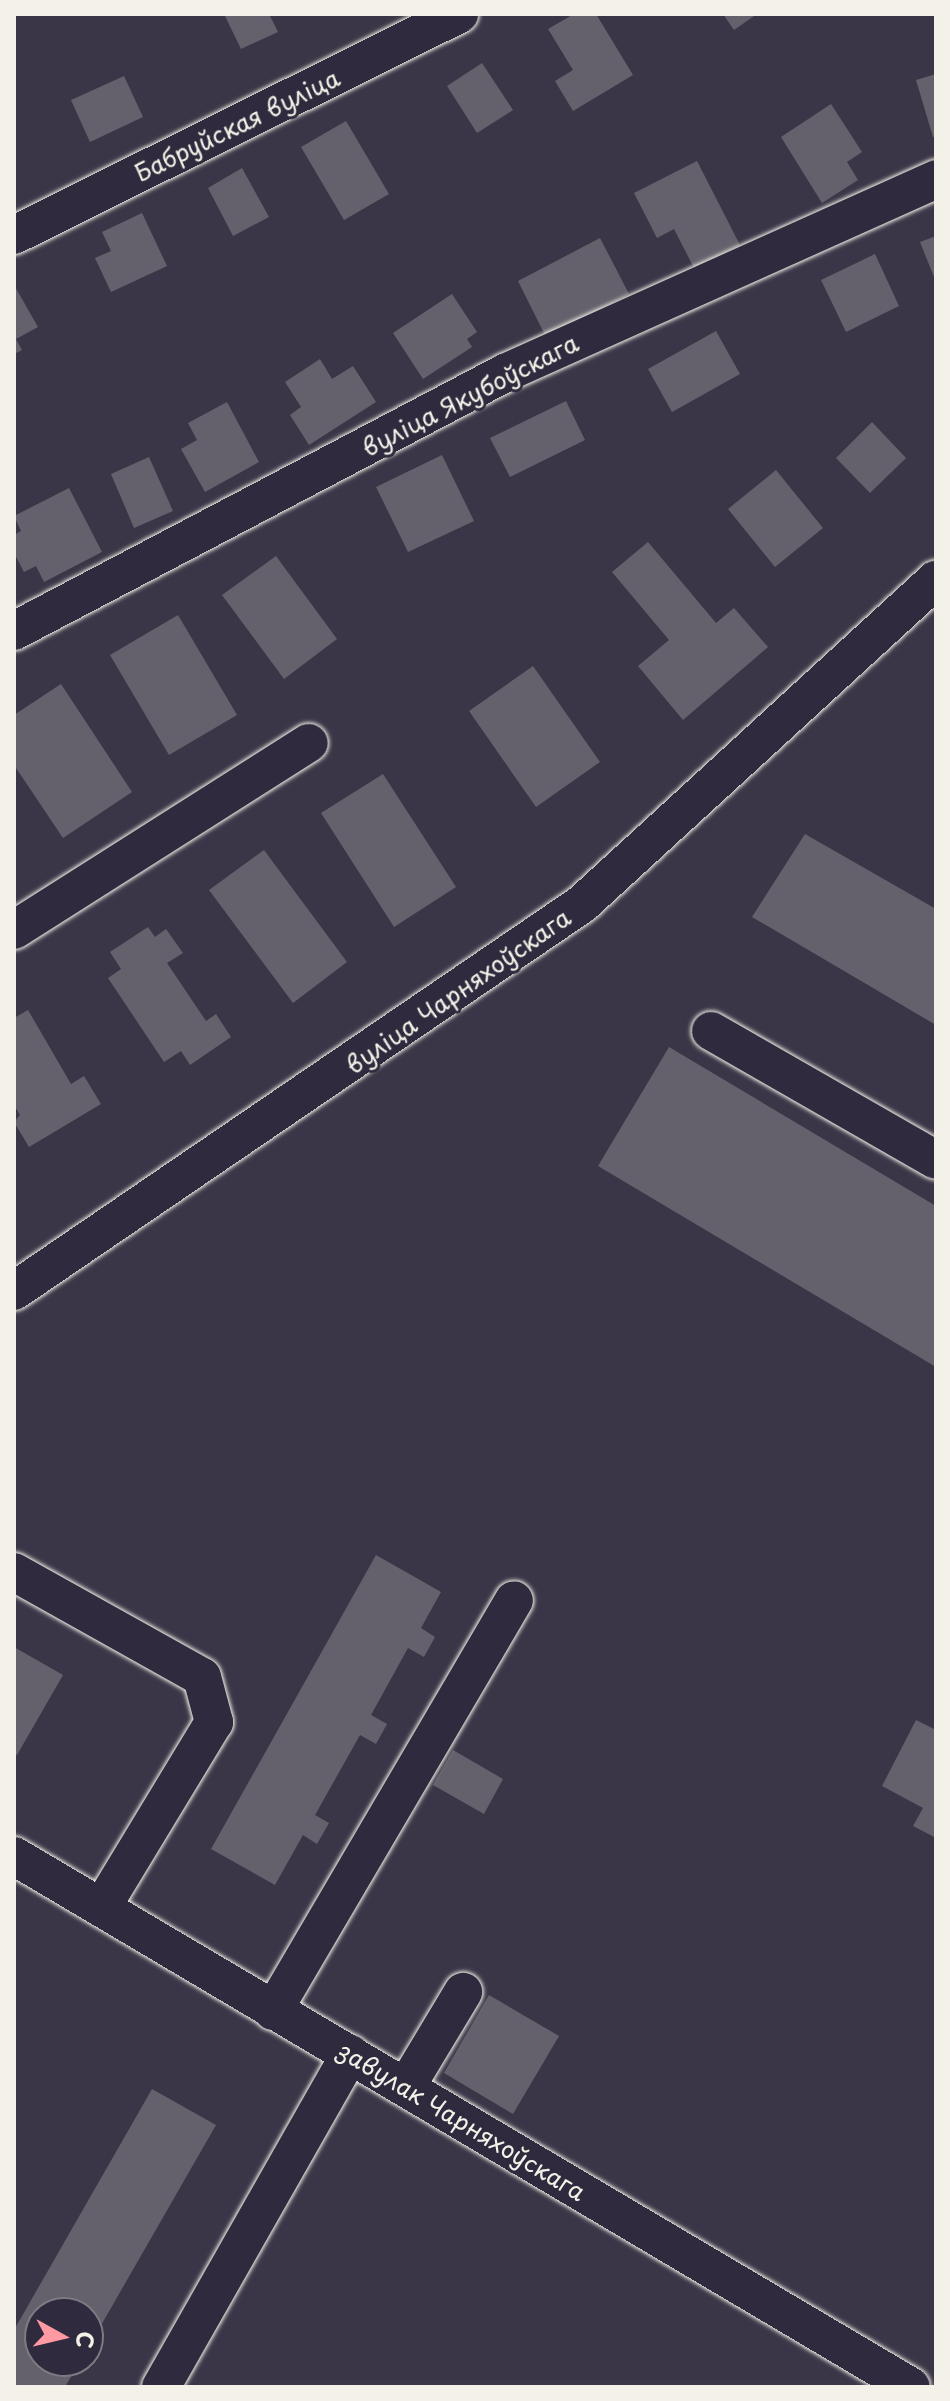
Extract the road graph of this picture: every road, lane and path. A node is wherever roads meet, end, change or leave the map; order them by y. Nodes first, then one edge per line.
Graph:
1 (459, 14) edge
2 (936, 179) edge
3 (14, 235) edge
4 (936, 580) edge
5 (14, 631) edge
6 (309, 743) dead end
7 (14, 930) edge
8 (711, 1031) dead end
9 (936, 1160) edge
10 (14, 1291) edge
11 (14, 1572) edge
12 (514, 1600) dead end
13 (14, 1856) edge
14 (102, 1907) junction
15 (463, 1992) dead end
16 (273, 2011) junction
17 (350, 2054) junction
18 (406, 2087) junction
19 (161, 2387) edge
20 (911, 2387) edge

1 - 3 street, Бабруйская вуліца
2 - 5 street, вуліца Якубоўскага
4 - 10 street, вуліца Чарняхоўскага
6 - 7 street
8 - 9 street
11 - 14 street
12 - 16 street
13 - 14 street, завулак Чарняхоўскага
14 - 16 street, завулак Чарняхоўскага
15 - 18 street
16 - 17 street, завулак Чарняхоўскага
17 - 18 street, завулак Чарняхоўскага
17 - 19 street
18 - 20 street, завулак Чарняхоўскага

